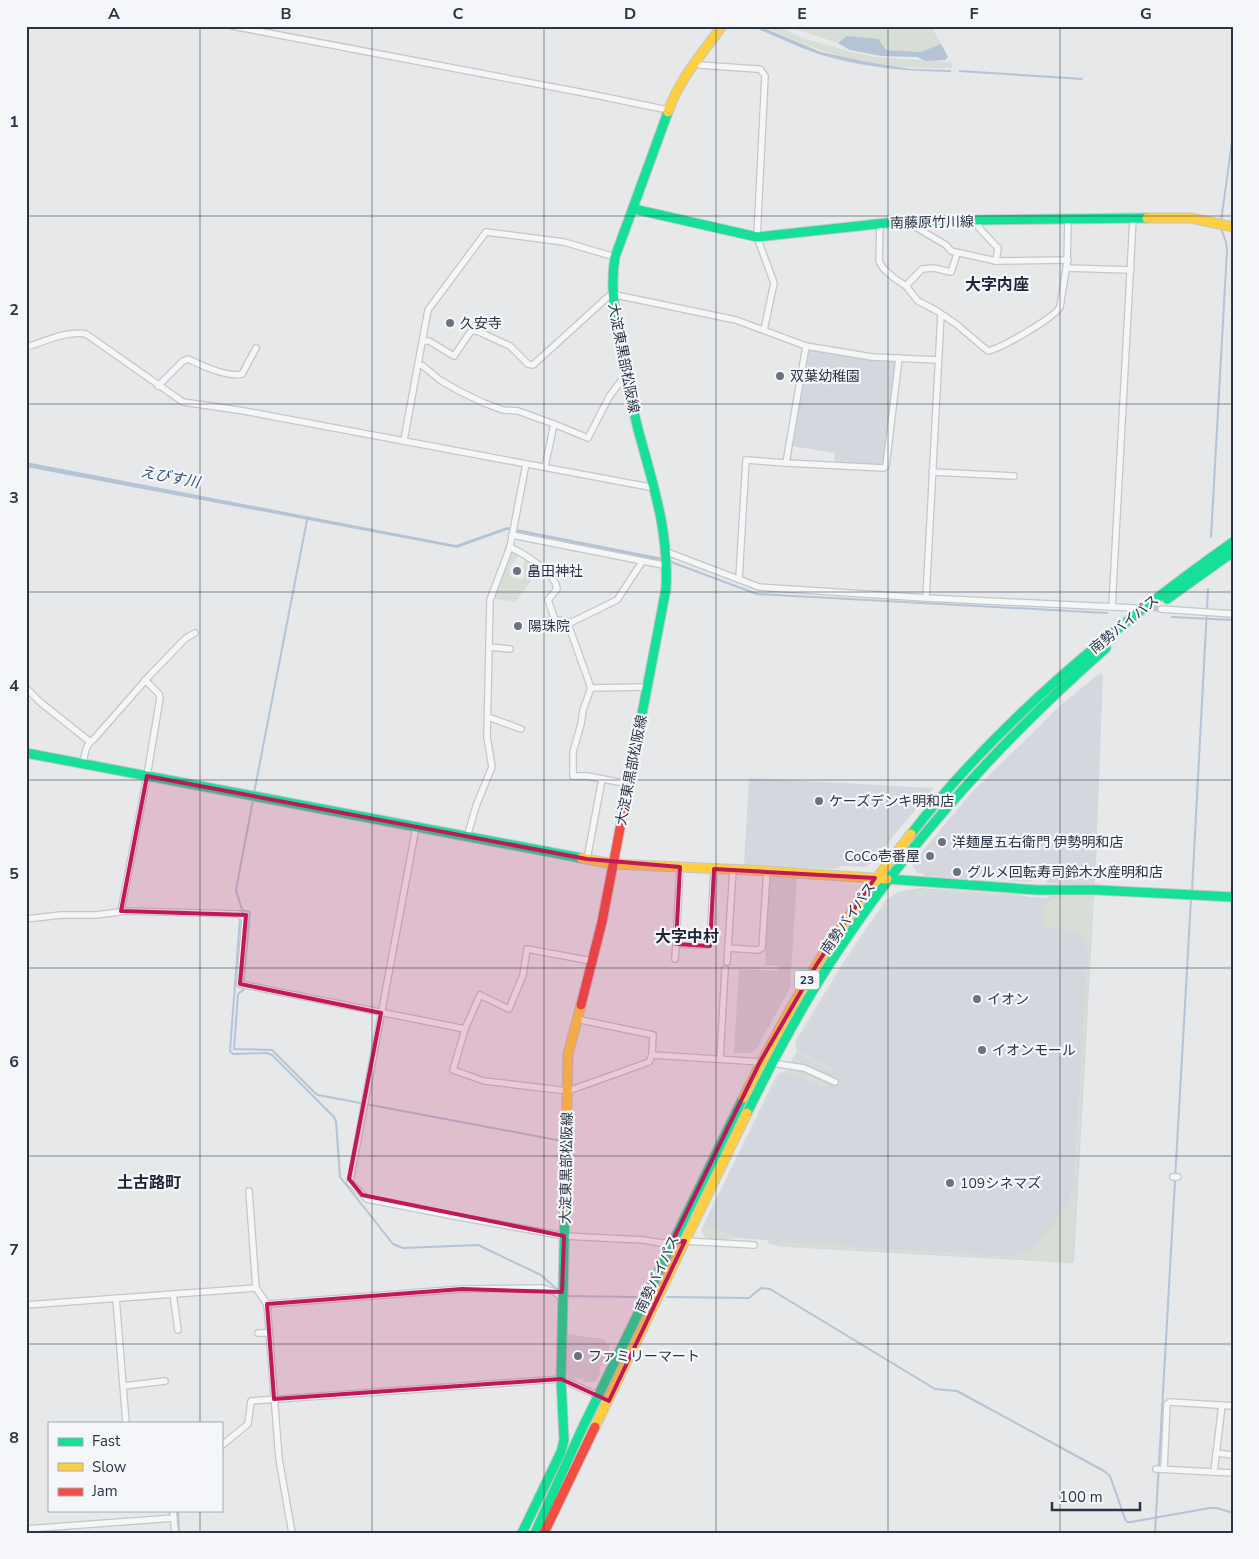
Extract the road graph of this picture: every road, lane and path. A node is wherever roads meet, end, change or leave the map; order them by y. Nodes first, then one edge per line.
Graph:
1 (232, 26) edge
2 (722, 26) edge
3 (694, 62) junction
4 (668, 110) junction
5 (634, 209) junction
6 (1133, 219) junction
7 (1068, 220) junction
8 (905, 221) junction
9 (978, 221) junction
10 (880, 223) junction
11 (1225, 225) edge
12 (757, 237) junction
13 (957, 254) junction
14 (615, 257) junction
15 (1068, 260) junction
16 (996, 261) junction
17 (1066, 268) junction
18 (1131, 270) junction
19 (906, 286) junction
20 (612, 294) junction
21 (941, 314) junction
22 (764, 330) junction
23 (422, 341) junction
24 (806, 346) junction
25 (26, 347) edge
26 (256, 348) dead end
27 (899, 358) junction
28 (938, 360) junction
29 (418, 364) junction
30 (627, 373) junction
31 (158, 386) junction
32 (554, 424) junction
33 (404, 440) junction
34 (786, 463) junction
35 (526, 464) junction
36 (545, 468) junction
37 (932, 472) junction
38 (1014, 476) dead end
39 (655, 488) junction
40 (512, 532) junction
41 (1233, 542) edge
42 (510, 547) junction
43 (667, 552) junction
44 (1233, 552) edge
45 (642, 562) junction
46 (668, 566) junction
47 (739, 579) junction
48 (926, 598) junction
49 (1112, 607) junction
50 (1135, 608) dead end
51 (1161, 609) tunnel mouth
52 (1233, 614) edge
53 (568, 624) junction
54 (195, 633) dead end
55 (488, 647) junction
56 (510, 649) dead end
57 (145, 680) junction
58 (647, 687) junction
59 (26, 688) edge
60 (591, 688) junction
61 (488, 717) junction
62 (521, 729) dead end
63 (89, 741) junction
64 (26, 752) edge
65 (83, 763) junction
66 (147, 776) junction
67 (602, 779) junction
68 (629, 784) junction
69 (416, 827) junction
70 (467, 837) junction
71 (587, 859) junction
72 (613, 864) junction
73 (680, 867) junction
74 (714, 869) junction
75 (732, 870) junction
76 (767, 872) junction
77 (875, 878) junction
78 (889, 880) junction
79 (1233, 897) edge
80 (121, 911) junction
81 (26, 919) edge
82 (676, 944) junction
83 (728, 948) junction
84 (675, 959) dead end
85 (592, 961) junction
86 (727, 962) dead end
87 (725, 969) dead end
88 (381, 1012) junction
89 (576, 1019) junction
90 (465, 1029) junction
91 (652, 1055) junction
92 (720, 1059) junction
93 (760, 1062) junction
94 (772, 1064) junction
95 (834, 1082) dead end
96 (568, 1091) junction
97 (249, 1191) dead end
98 (564, 1236) junction
99 (685, 1241) junction
100 (672, 1242) junction
101 (754, 1245) dead end
102 (256, 1288) junction
103 (173, 1294) junction
104 (562, 1295) junction
105 (116, 1298) junction
106 (267, 1304) junction
107 (26, 1305) edge
108 (178, 1330) dead end
109 (258, 1332) dead end
110 (269, 1332) junction
111 (561, 1379) junction
112 (166, 1380) dead end
113 (124, 1386) junction
114 (598, 1396) junction
115 (274, 1399) junction
116 (609, 1401) junction
117 (1222, 1405) junction
118 (1233, 1406) edge
119 (126, 1422) edge
120 (222, 1445) edge
121 (1216, 1453) junction
122 (1233, 1455) edge
123 (1214, 1472) junction
124 (1233, 1473) edge
125 (174, 1512) edge
126 (174, 1518) junction
127 (26, 1529) edge
128 (175, 1533) edge
129 (292, 1533) edge
130 (522, 1533) edge
131 (535, 1533) edge
132 (544, 1533) edge

1 - 4 street
2 - 3 main road, 大淀東黒部松阪線
3 - 4 main road, 大淀東黒部松阪線
3 - 12 street
4 - 5 main road, 大淀東黒部松阪線
5 - 12 main road, 南藤原竹川線
5 - 14 main road, 大淀東黒部松阪線
6 - 7 main road, 南藤原竹川線
6 - 11 main road, 南藤原竹川線
6 - 18 street
7 - 9 main road, 南藤原竹川線
7 - 15 street
8 - 9 main road, 南藤原竹川線
8 - 10 main road, 南藤原竹川線
8 - 13 street
9 - 16 street
10 - 12 main road, 南藤原竹川線
10 - 19 street
12 - 22 street
13 - 16 street
13 - 19 street
14 - 20 main road, 大淀東黒部松阪線
14 - 23 street
15 - 16 street
15 - 17 street
17 - 18 street
17 - 21 street
18 - 49 street
19 - 21 street
20 - 22 street
20 - 23 street
20 - 30 main road, 大淀東黒部松阪線
21 - 28 street
22 - 24 street
23 - 29 street
24 - 27 street
24 - 34 street
25 - 31 street
26 - 31 street
27 - 28 street
27 - 34 street
28 - 37 street
29 - 32 street
29 - 33 street
30 - 32 street
30 - 39 main road, 大淀東黒部松阪線
31 - 33 street
32 - 36 street
33 - 35 street
34 - 47 street
35 - 36 street
35 - 40 street
36 - 39 street
37 - 38 street
37 - 48 street
39 - 43 main road, 大淀東黒部松阪線
40 - 42 street
40 - 45 street
41 - 77 main road, 南勢バイパス / 23
42 - 53 street
42 - 55 street
43 - 46 main road, 大淀東黒部松阪線
43 - 47 street
44 - 78 main road, 南勢バイパス / 23
45 - 46 street
45 - 53 street
46 - 58 main road, 大淀東黒部松阪線
47 - 48 street
48 - 49 street
49 - 50 street
51 - 52 street
53 - 60 street
54 - 57 street
55 - 56 street
55 - 61 street
57 - 63 street
57 - 66 street
58 - 60 street
58 - 68 main road, 大淀東黒部松阪線
59 - 63 street
60 - 67 street
61 - 62 street
61 - 70 street
63 - 65 street
64 - 65 main road
65 - 66 main road
66 - 69 main road
66 - 80 street
67 - 68 street
67 - 71 street
68 - 72 main road, 大淀東黒部松阪線
69 - 70 main road
69 - 88 street
70 - 71 main road
71 - 72 main road
72 - 73 main road
72 - 85 main road, 大淀東黒部松阪線
73 - 74 main road
73 - 82 street
74 - 75 main road
74 - 82 street
75 - 76 main road
75 - 83 street
76 - 77 main road
76 - 83 street
77 - 78 main road
77 - 93 main road, 南勢バイパス / 23
78 - 79 main road
78 - 94 main road, 南勢バイパス / 23
80 - 81 street
80 - 88 street
82 - 84 street
83 - 86 street
85 - 89 main road, 大淀東黒部松阪線
85 - 90 street
87 - 92 street
88 - 90 street
88 - 98 street
89 - 91 street
89 - 96 main road, 大淀東黒部松阪線
90 - 96 street
91 - 92 street
91 - 96 street
92 - 93 street
93 - 94 street
93 - 100 main road, 南勢バイパス / 23
94 - 95 street
94 - 99 main road, 南勢バイパス / 23
96 - 98 main road, 大淀東黒部松阪線
97 - 102 street
98 - 100 street
98 - 104 main road, 大淀東黒部松阪線
99 - 100 street
99 - 101 street
99 - 116 main road, 南勢バイパス / 23
100 - 114 main road, 南勢バイパス / 23
102 - 103 street
102 - 106 street
103 - 105 street
103 - 108 street
104 - 106 street
104 - 111 main road, 大淀東黒部松阪線
105 - 107 street
105 - 113 street
106 - 110 street
109 - 110 street
110 - 115 street
111 - 114 street
111 - 115 street
111 - 130 main road, 大淀東黒部松阪線
112 - 113 street
113 - 119 street
114 - 116 street
114 - 131 main road, 南勢バイパス / 23
115 - 120 street
115 - 129 street
116 - 132 main road, 南勢バイパス / 23
117 - 118 street
117 - 121 street
117 - 123 street
121 - 122 street
121 - 123 street
123 - 124 street
125 - 126 street
126 - 127 street
126 - 128 street

